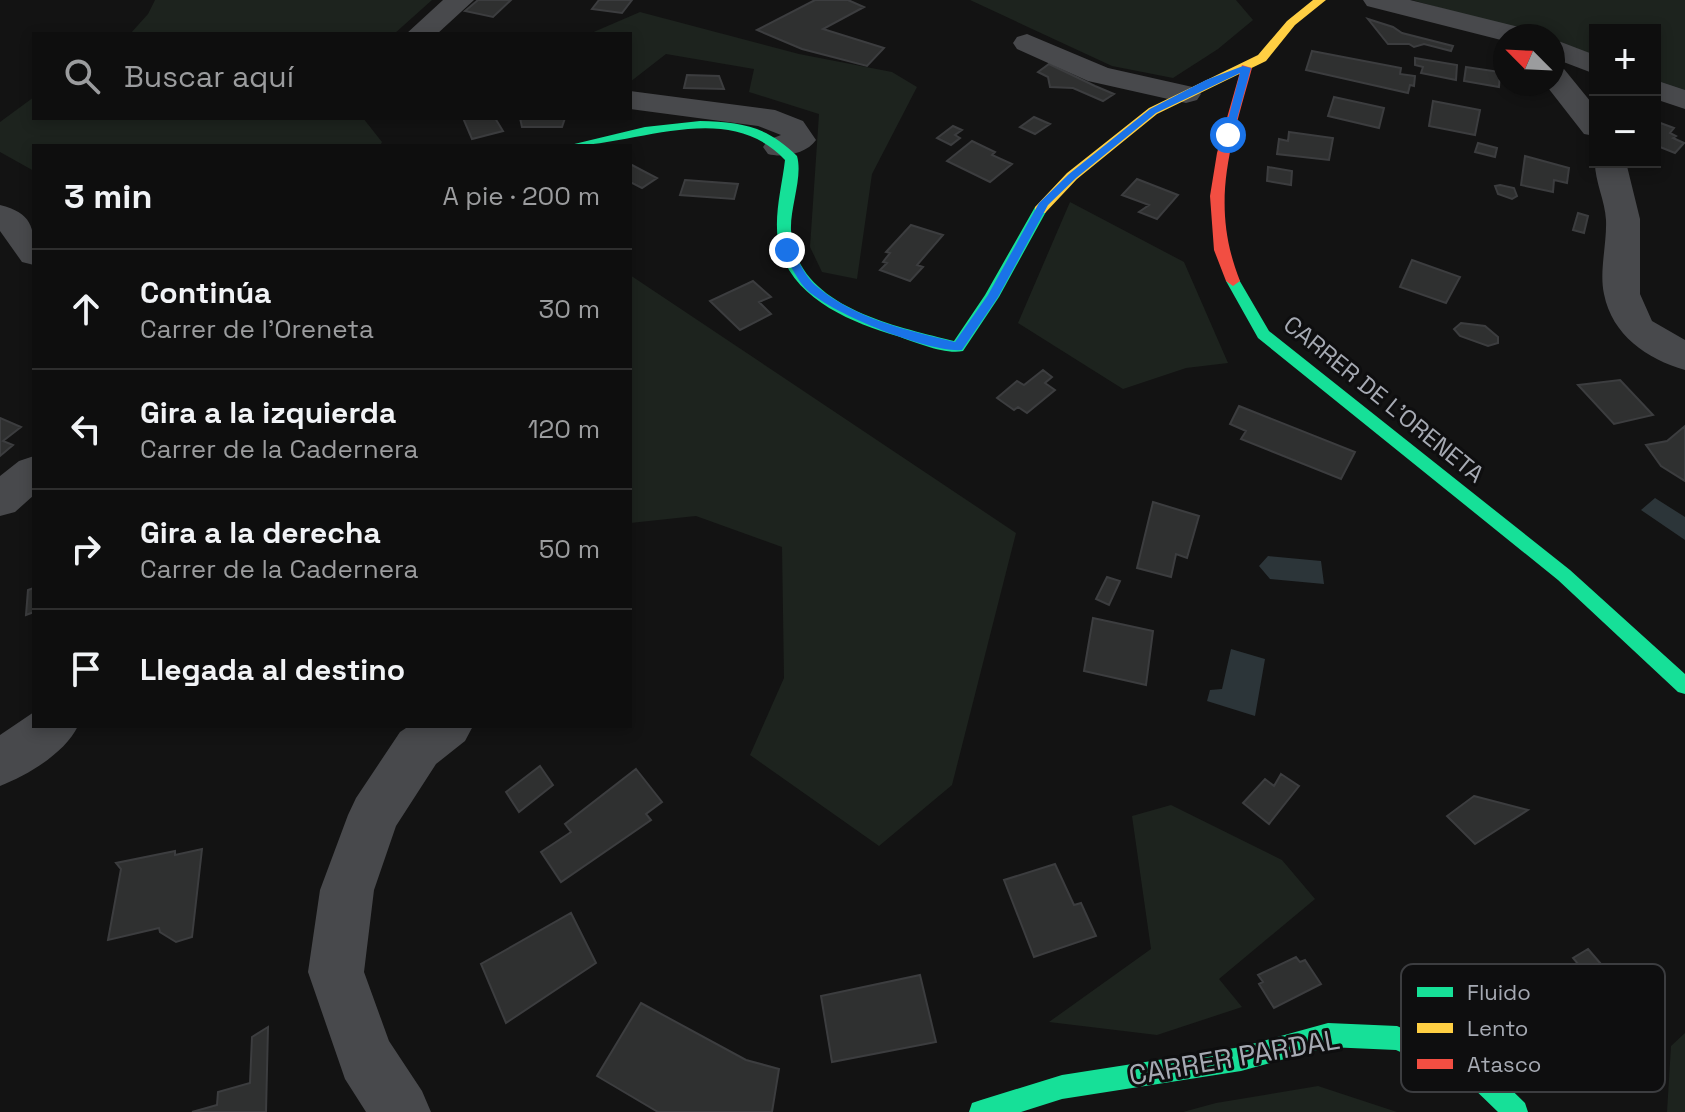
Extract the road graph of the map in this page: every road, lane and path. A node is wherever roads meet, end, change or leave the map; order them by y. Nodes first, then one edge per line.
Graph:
1 (460, 0) edge
2 (1320, 0) edge
3 (1377, 0) edge
4 (1493, 29) edge
5 (422, 32) edge
6 (1027, 43) dead end
7 (1565, 53) edge
8 (1589, 63) edge
9 (1246, 68) junction
10 (1565, 90) edge
11 (1661, 91) edge
12 (1186, 94) junction
13 (632, 100) edge
14 (1685, 100) edge
15 (1589, 120) edge
16 (583, 144) edge
17 (779, 147) junction
18 (1611, 168) edge
19 (0, 215) edge
20 (32, 251) edge
21 (1685, 357) edge
22 (32, 474) edge
23 (0, 500) edge
24 (1685, 686) edge
25 (50, 728) edge
26 (445, 728) edge
27 (0, 763) edge
28 (1401, 1040) edge
29 (1495, 1092) edge
30 (401, 1112) edge
31 (981, 1112) edge
32 (1516, 1112) edge

1 - 5 street
2 - 9 street
3 - 4 street
6 - 12 street
7 - 8 street
9 - 12 street
9 - 24 street, CARRER DE L'ORENETA
10 - 15 street
11 - 14 street
12 - 17 street
13 - 17 street
16 - 17 street
18 - 21 street
19 - 20 street
22 - 23 street
25 - 27 street
26 - 30 street
28 - 31 street, CARRER PARDAL
29 - 32 street, CARRER PARDAL

